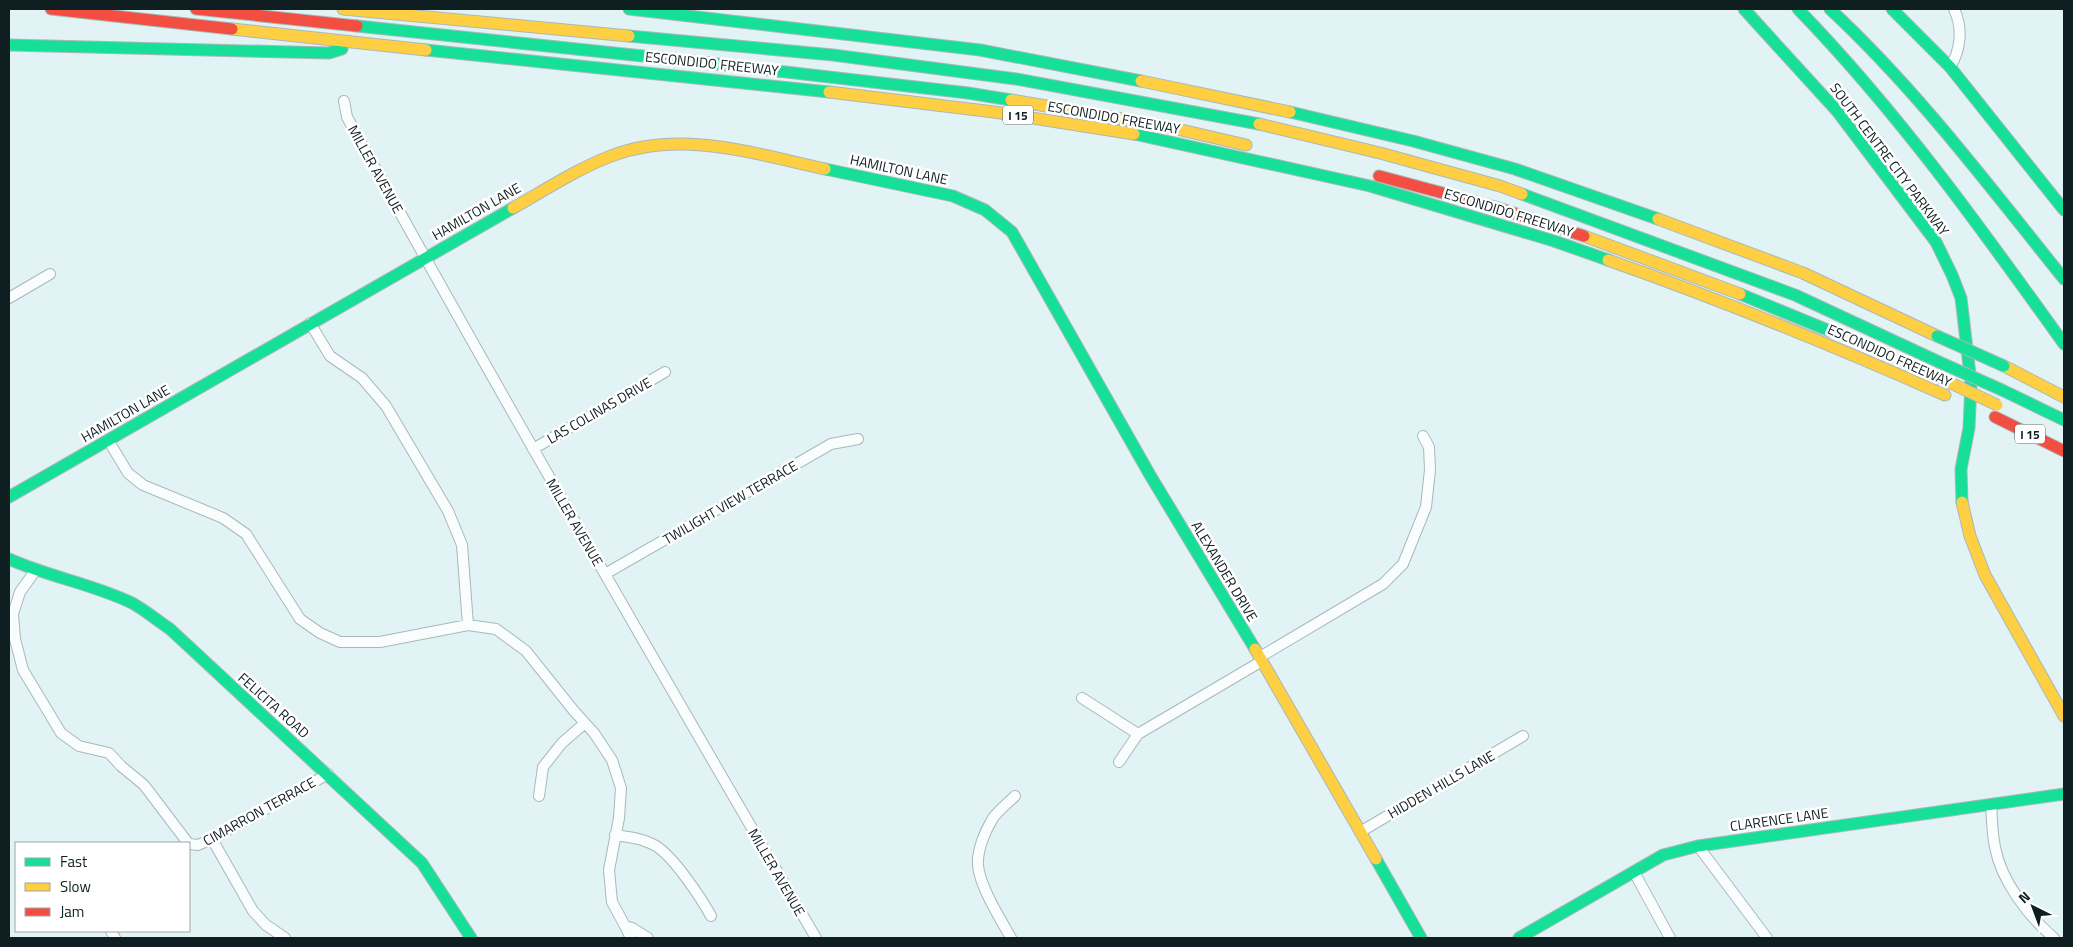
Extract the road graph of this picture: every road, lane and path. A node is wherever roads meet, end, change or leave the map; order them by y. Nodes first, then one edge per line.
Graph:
1 (51, 9) edge
2 (196, 9) edge
3 (343, 9) edge
4 (629, 9) edge
5 (1744, 9) edge
6 (1798, 9) edge
7 (1830, 9) edge
8 (1892, 9) edge
9 (1954, 9) edge
10 (268, 16) junction
11 (177, 22) junction
12 (359, 44) junction
13 (9, 45) edge
14 (1950, 67) junction
15 (344, 101) dead end
16 (1259, 148) dead end
17 (1372, 174) dead end
18 (2064, 210) edge
19 (1001, 220) joint
20 (424, 258) junction
21 (50, 274) dead end
22 (2064, 279) edge
23 (9, 298) edge
24 (310, 323) junction
25 (1841, 336) dead end
26 (2064, 344) edge
27 (665, 372) dead end
28 (1934, 375) dead end
29 (2064, 397) edge
30 (2013, 413) dead end
31 (2064, 420) edge
32 (1423, 436) dead end
33 (858, 438) dead end
34 (108, 440) junction
35 (533, 449) junction
36 (2064, 451) edge
37 (9, 497) edge
38 (9, 558) edge
39 (35, 571) junction
40 (605, 574) junction
41 (468, 625) junction
42 (1261, 659) junction
43 (1082, 698) dead end
44 (2064, 716) edge
45 (586, 723) junction
46 (1138, 734) junction
47 (1523, 736) dead end
48 (1120, 762) dead end
49 (328, 774) junction
50 (2064, 794) edge
51 (539, 796) dead end
52 (1015, 796) dead end
53 (1990, 804) junction
54 (1360, 832) junction
55 (615, 835) junction
56 (212, 838) junction
57 (187, 842) edge
58 (190, 844) edge
59 (1698, 846) junction
60 (1634, 872) junction
61 (711, 916) dead end
62 (625, 926) junction
63 (285, 938) edge
64 (471, 938) edge
65 (632, 938) edge
66 (648, 938) edge
67 (816, 938) edge
68 (1011, 938) edge
69 (1421, 938) edge
70 (1519, 938) edge
71 (1670, 938) edge
72 (1767, 938) edge
73 (2054, 938) edge

1 - 11 main road, ESCONDIDO FREEWAY / I 15
2 - 10 main road
3 - 31 main road, bridge
4 - 29 main road, bridge
5 - 44 main road, SOUTH CENTRE CITY PARKWAY
6 - 26 main road, SOUTH CENTRE CITY PARKWAY
7 - 22 main road
8 - 14 main road
9 - 14 street
10 - 11 main road
10 - 16 main road
11 - 12 main road, ESCONDIDO FREEWAY / I 15
12 - 13 main road
12 - 36 main road, ESCONDIDO FREEWAY / I 15
14 - 18 main road
15 - 20 street, MILLER AVENUE
17 - 25 main road
19 - 20 main road, HAMILTON LANE
19 - 42 main road, ALEXANDER DRIVE
20 - 24 main road, HAMILTON LANE
20 - 35 street, MILLER AVENUE
21 - 23 street
24 - 34 main road, HAMILTON LANE
24 - 41 street
27 - 35 street, LAS COLINAS DRIVE
28 - 30 main road, bridge
32 - 42 street
33 - 40 street, TWILIGHT VIEW TERRACE
34 - 37 main road, HAMILTON LANE
34 - 41 street
35 - 40 street, MILLER AVENUE
38 - 39 main road, FELICITA ROAD
39 - 49 main road, FELICITA ROAD
39 - 57 street, CIMARRON TERRACE
40 - 67 street, MILLER AVENUE
41 - 45 street
42 - 46 street
42 - 54 main road, ALEXANDER DRIVE
43 - 46 street
45 - 51 street
45 - 55 street
46 - 48 street
47 - 54 street, HIDDEN HILLS LANE
49 - 56 street, CIMARRON TERRACE
49 - 64 main road, FELICITA ROAD
50 - 53 main road, CLARENCE LANE
52 - 68 street
53 - 59 main road, CLARENCE LANE
53 - 73 street
54 - 69 main road, ALEXANDER DRIVE
55 - 61 street
55 - 62 street
56 - 58 street, CIMARRON TERRACE
56 - 63 street
59 - 60 main road, CLARENCE LANE
59 - 72 street
60 - 70 main road, CLARENCE LANE
60 - 71 street
62 - 65 street
62 - 66 street

